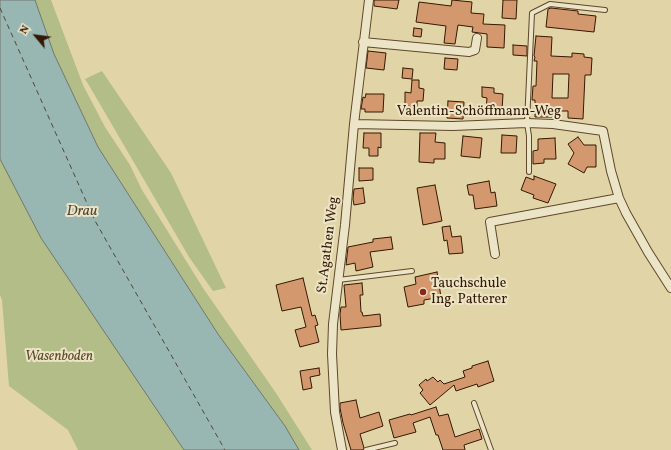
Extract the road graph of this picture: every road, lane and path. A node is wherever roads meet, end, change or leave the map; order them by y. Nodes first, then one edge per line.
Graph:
1 (369, 0) edge
2 (605, 10) dead end
3 (477, 38) dead end
4 (363, 42) junction
5 (527, 123) junction
6 (354, 124) junction
7 (529, 172) dead end
8 (619, 198) junction
9 (495, 254) dead end
10 (412, 271) dead end
11 (338, 280) junction
12 (671, 288) edge
13 (474, 403) dead end
14 (395, 443) dead end
15 (342, 450) edge
16 (366, 450) edge
17 (491, 450) edge

1 - 4 street, St.Agathen Weg
2 - 5 lane
3 - 4 street
4 - 6 street, St.Agathen Weg
5 - 6 street, Valentin-Schöffmann-Weg
5 - 7 lane
5 - 8 street, Valentin-Schöffmann-Weg
6 - 11 street, St.Agathen Weg
8 - 9 street
8 - 12 street
10 - 11 lane
11 - 15 street, St.Agathen Weg
13 - 17 lane
14 - 16 lane

